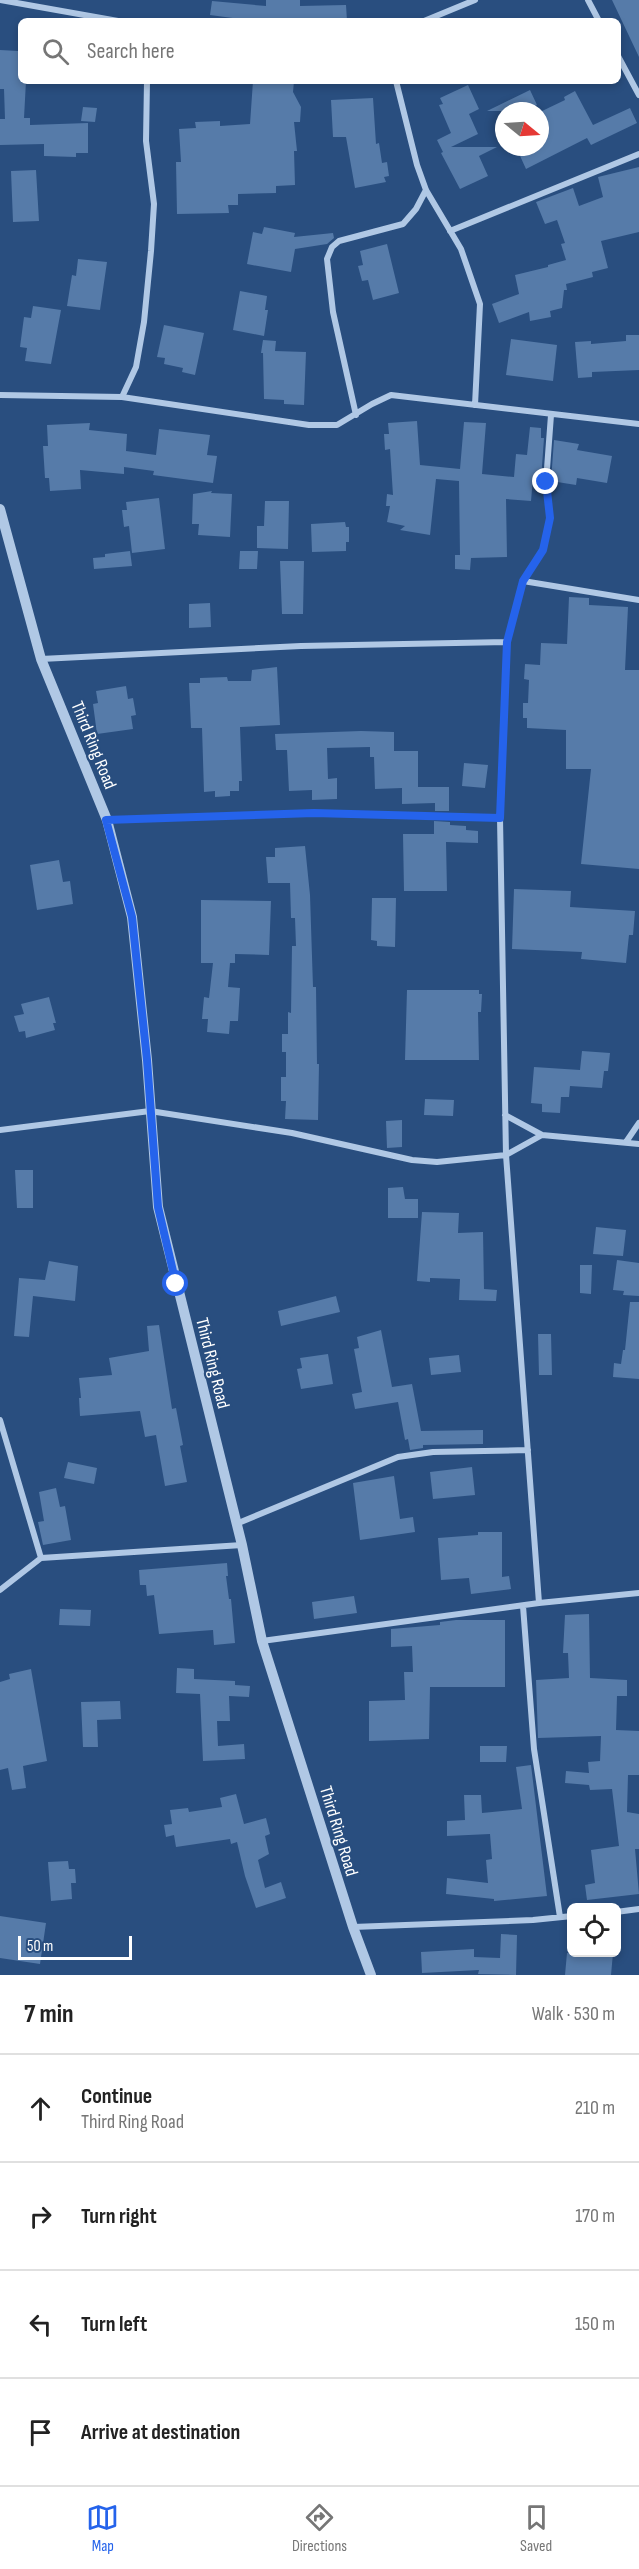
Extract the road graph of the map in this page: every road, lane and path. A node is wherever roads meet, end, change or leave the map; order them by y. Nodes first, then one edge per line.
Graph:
1 (0, 0) edge
2 (475, 0) edge
3 (588, 0) edge
4 (101, 18) edge
5 (431, 18) edge
6 (597, 18) edge
7 (621, 61) edge
8 (147, 84) edge
9 (397, 84) edge
10 (639, 94) edge
11 (639, 154) edge
12 (426, 190) junction
13 (450, 231) junction
14 (0, 395) edge
15 (122, 397) junction
16 (475, 405) junction
17 (356, 415) junction
18 (551, 415) junction
19 (639, 424) edge
20 (0, 509) edge
21 (523, 581) junction
22 (639, 600) edge
23 (507, 642) junction
24 (41, 659) junction
25 (500, 818) junction
26 (106, 820) junction
27 (150, 1111) junction
28 (505, 1115) junction
29 (639, 1123) edge
30 (0, 1130) edge
31 (542, 1135) junction
32 (626, 1142) junction
33 (639, 1144) edge
34 (506, 1155) junction
35 (0, 1420) edge
36 (528, 1450) junction
37 (236, 1524) junction
38 (242, 1545) junction
39 (41, 1558) junction
40 (0, 1590) edge
41 (639, 1593) edge
42 (539, 1603) junction
43 (523, 1605) junction
44 (262, 1641) junction
45 (639, 1909) edge
46 (621, 1911) edge
47 (567, 1916) edge
48 (560, 1917) junction
49 (352, 1927) junction
50 (371, 1975) edge

1 - 4 street
2 - 5 street
3 - 6 street
7 - 10 street
8 - 15 street
9 - 12 street
11 - 13 street
12 - 13 street
12 - 17 street
13 - 16 street
14 - 15 street
15 - 17 street
16 - 17 street
16 - 18 street
18 - 19 street
18 - 21 street
20 - 24 street, Third Ring Road
21 - 22 street
21 - 23 street
23 - 24 street
23 - 25 street
24 - 26 street, Third Ring Road
25 - 26 street
25 - 28 street
26 - 27 street, Third Ring Road
27 - 30 street
27 - 34 street
27 - 37 street, Third Ring Road
28 - 31 street
28 - 34 street
29 - 32 street
31 - 32 street
31 - 34 street
32 - 33 street
34 - 36 street
35 - 39 street
36 - 37 street
36 - 42 street
37 - 38 street, Third Ring Road
38 - 39 street
38 - 44 street, Third Ring Road
39 - 40 street
41 - 42 street
42 - 43 street
43 - 44 street
43 - 48 street
44 - 49 street, Third Ring Road
45 - 46 street
47 - 48 street
48 - 49 street
49 - 50 street, Third Ring Road

